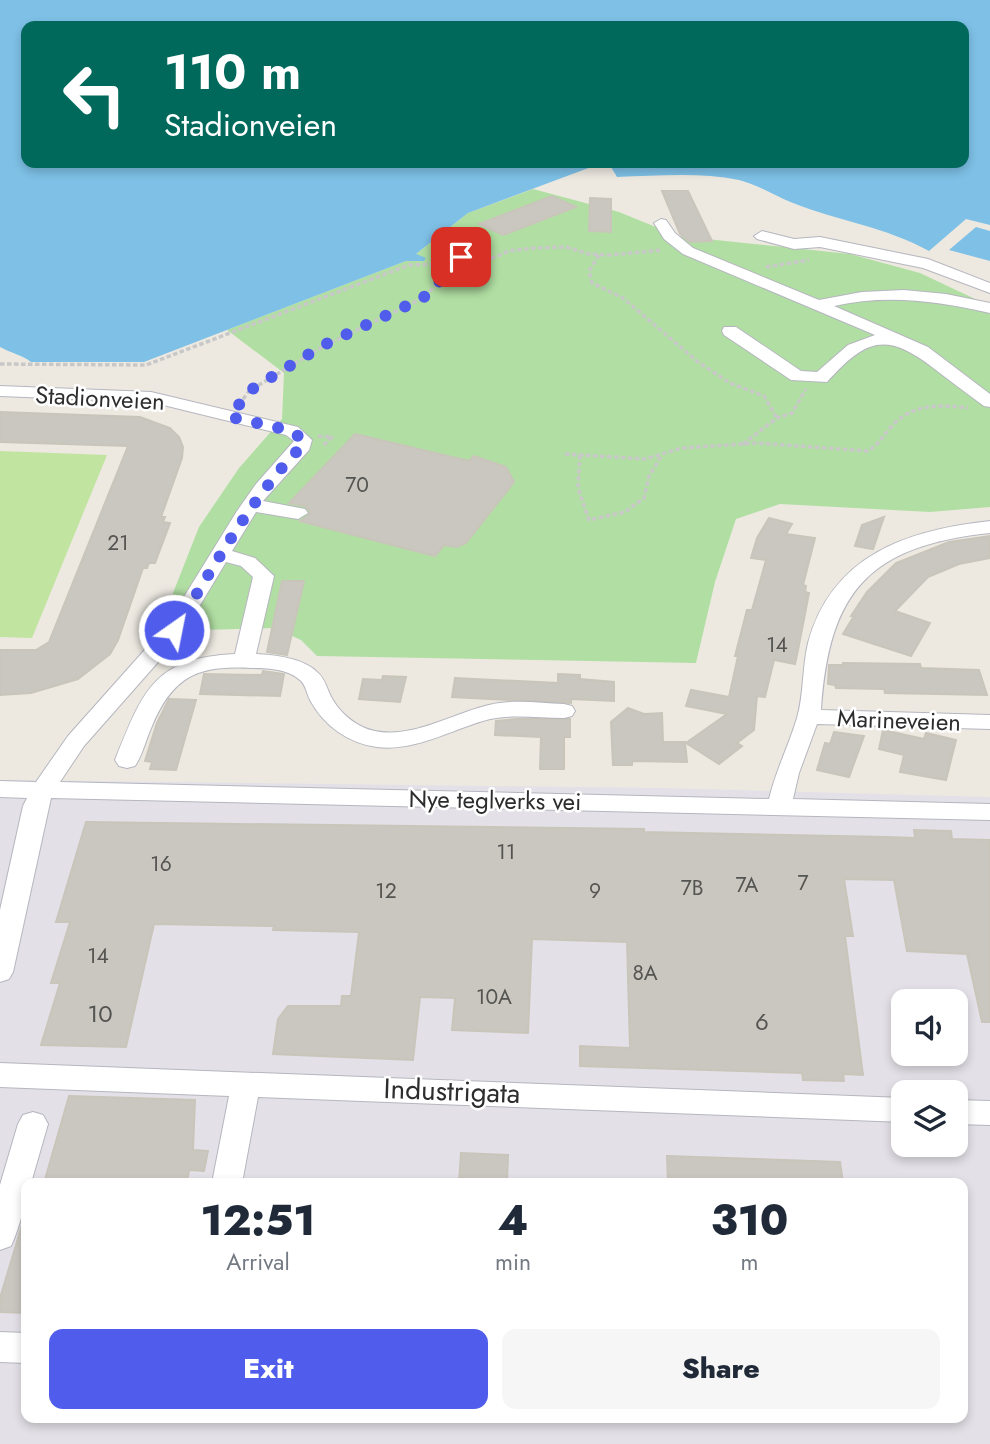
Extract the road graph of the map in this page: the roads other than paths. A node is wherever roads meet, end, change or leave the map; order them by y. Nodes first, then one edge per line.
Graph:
1 (661, 223) dead end
2 (762, 236) dead end
3 (990, 288) edge
4 (818, 305) junction
5 (990, 309) edge
6 (730, 331) dead end
7 (896, 338) junction
8 (0, 391) edge
9 (982, 406) edge
10 (251, 505) junction
11 (298, 513) dead end
12 (990, 527) edge
13 (220, 554) junction
14 (244, 661) junction
15 (564, 711) dead end
16 (809, 716) junction
17 (990, 722) edge
18 (128, 760) dead end
19 (0, 789) edge
20 (43, 790) junction
21 (779, 808) junction
22 (990, 812) edge
23 (0, 972) edge
24 (0, 1075) edge
25 (246, 1084) junction
26 (891, 1110) edge
27 (968, 1112) edge
28 (990, 1113) edge
29 (33, 1124) dead end
30 (9, 1173) edge
31 (228, 1178) edge
32 (0, 1236) edge
33 (0, 1346) edge
34 (21, 1348) edge

1 - 4 street
2 - 3 street
4 - 5 street
4 - 7 street
6 - 7 street
7 - 9 street
8 - 10 street, Stadionveien
10 - 11 street
10 - 13 street, Stadionveien
12 - 16 street, Marineveien
13 - 14 street
13 - 20 street, Stadionveien
14 - 15 street
14 - 18 street
16 - 17 street, Marineveien
16 - 21 street, Marineveien
19 - 20 street, Nye teglverks vei
20 - 21 street, Nye teglverks vei
20 - 23 street, Stadionveien
21 - 22 street, Nye teglverks vei
24 - 25 street, Industrigata
25 - 26 street, Industrigata
25 - 31 street
27 - 28 street
29 - 30 street
30 - 32 street
33 - 34 street

